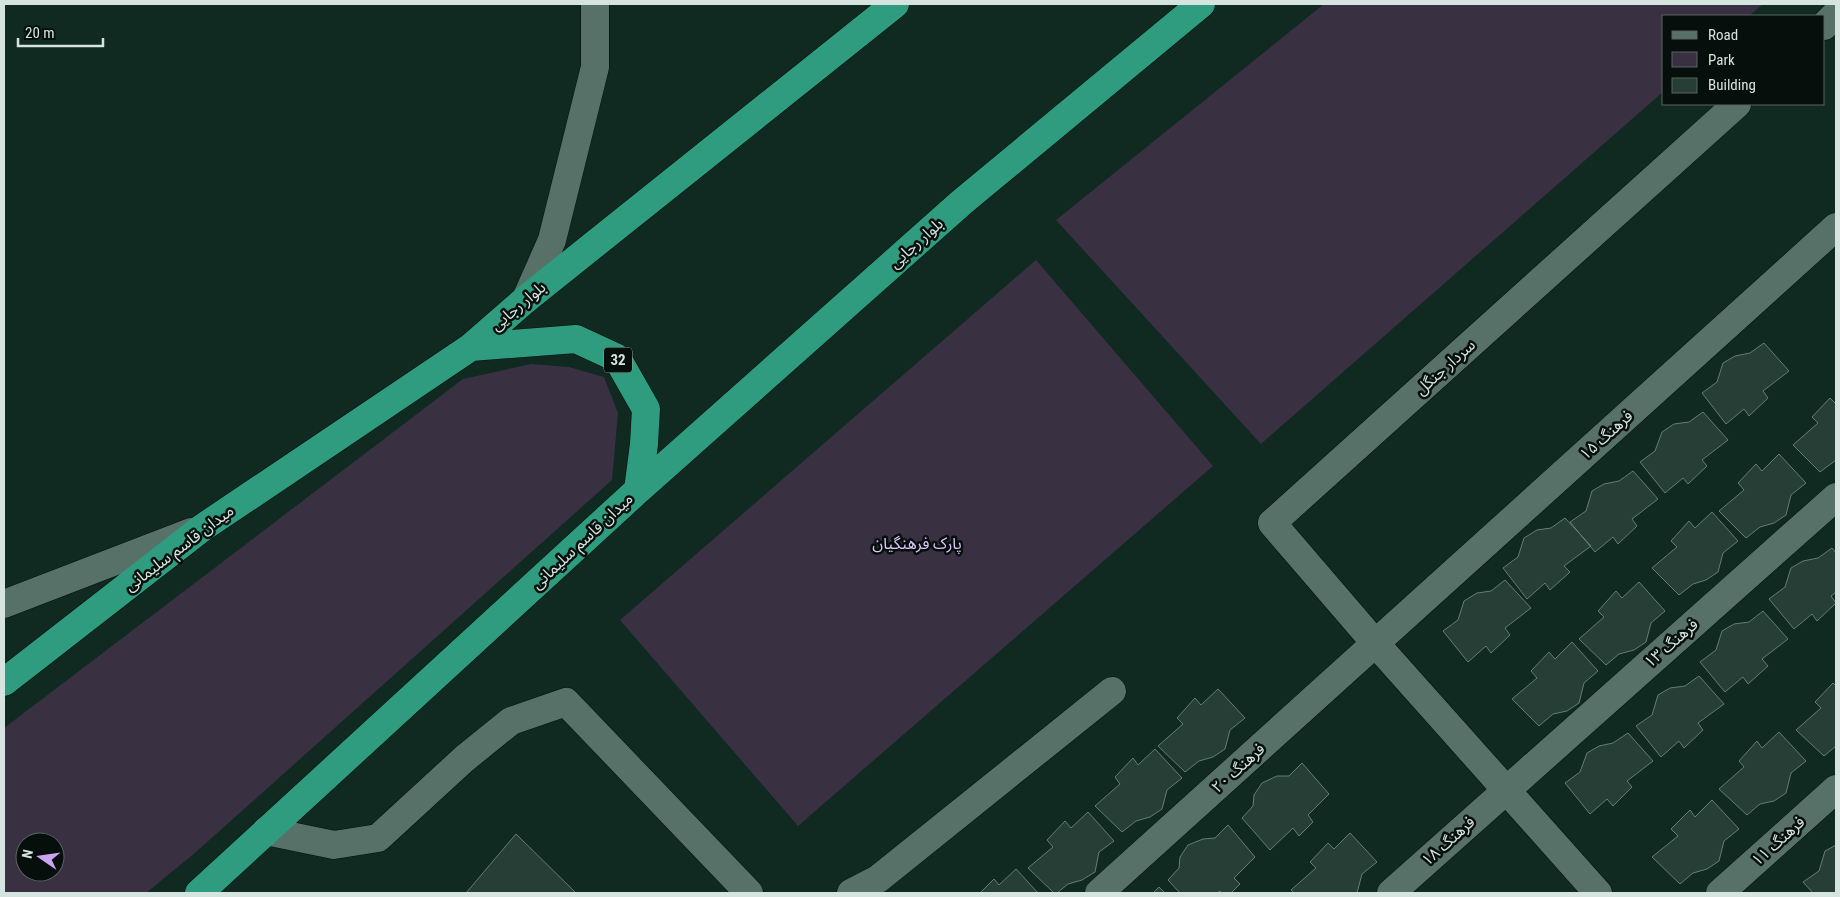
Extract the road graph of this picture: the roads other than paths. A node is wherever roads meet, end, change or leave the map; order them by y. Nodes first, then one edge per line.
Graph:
1 (595, 4) edge
2 (895, 4) edge
3 (1201, 4) edge
4 (1836, 14) edge
5 (1825, 25) edge
6 (1736, 105) edge
7 (1836, 227) edge
8 (526, 299) junction
9 (471, 348) junction
10 (638, 490) junction
11 (1836, 497) edge
12 (202, 528) junction
13 (4, 604) edge
14 (1376, 644) junction
15 (4, 682) edge
16 (1112, 691) dead end
17 (1836, 789) edge
18 (1506, 790) junction
19 (266, 831) junction
20 (199, 893) edge
21 (749, 893) edge
22 (851, 893) edge
23 (1099, 893) edge
24 (1391, 893) edge
25 (1598, 893) edge
26 (1720, 893) edge

1 - 8 street
2 - 8 highway, بلوار رجایی / 32
3 - 10 highway, بلوار رجایی
4 - 5 street
6 - 14 street, سردار جنگل
7 - 14 street, فرهنگ ۱۵
8 - 9 highway, بلوار رجایی / 32
9 - 10 highway, میدان قاسم سلیمانی / 32
9 - 12 highway, میدان قاسم سلیمانی / 32
10 - 19 highway, میدان قاسم سلیمانی
11 - 18 street, فرهنگ ۱۳
12 - 13 street
12 - 15 highway, میدان قاسم سلیمانی / 32
14 - 18 street
14 - 23 street, فرهنگ ۲۰
16 - 22 street
17 - 26 street, فرهنگ ۱۱
18 - 24 street, فرهنگ ۱۸
18 - 25 street
19 - 20 highway, میدان قاسم سلیمانی
19 - 21 street

